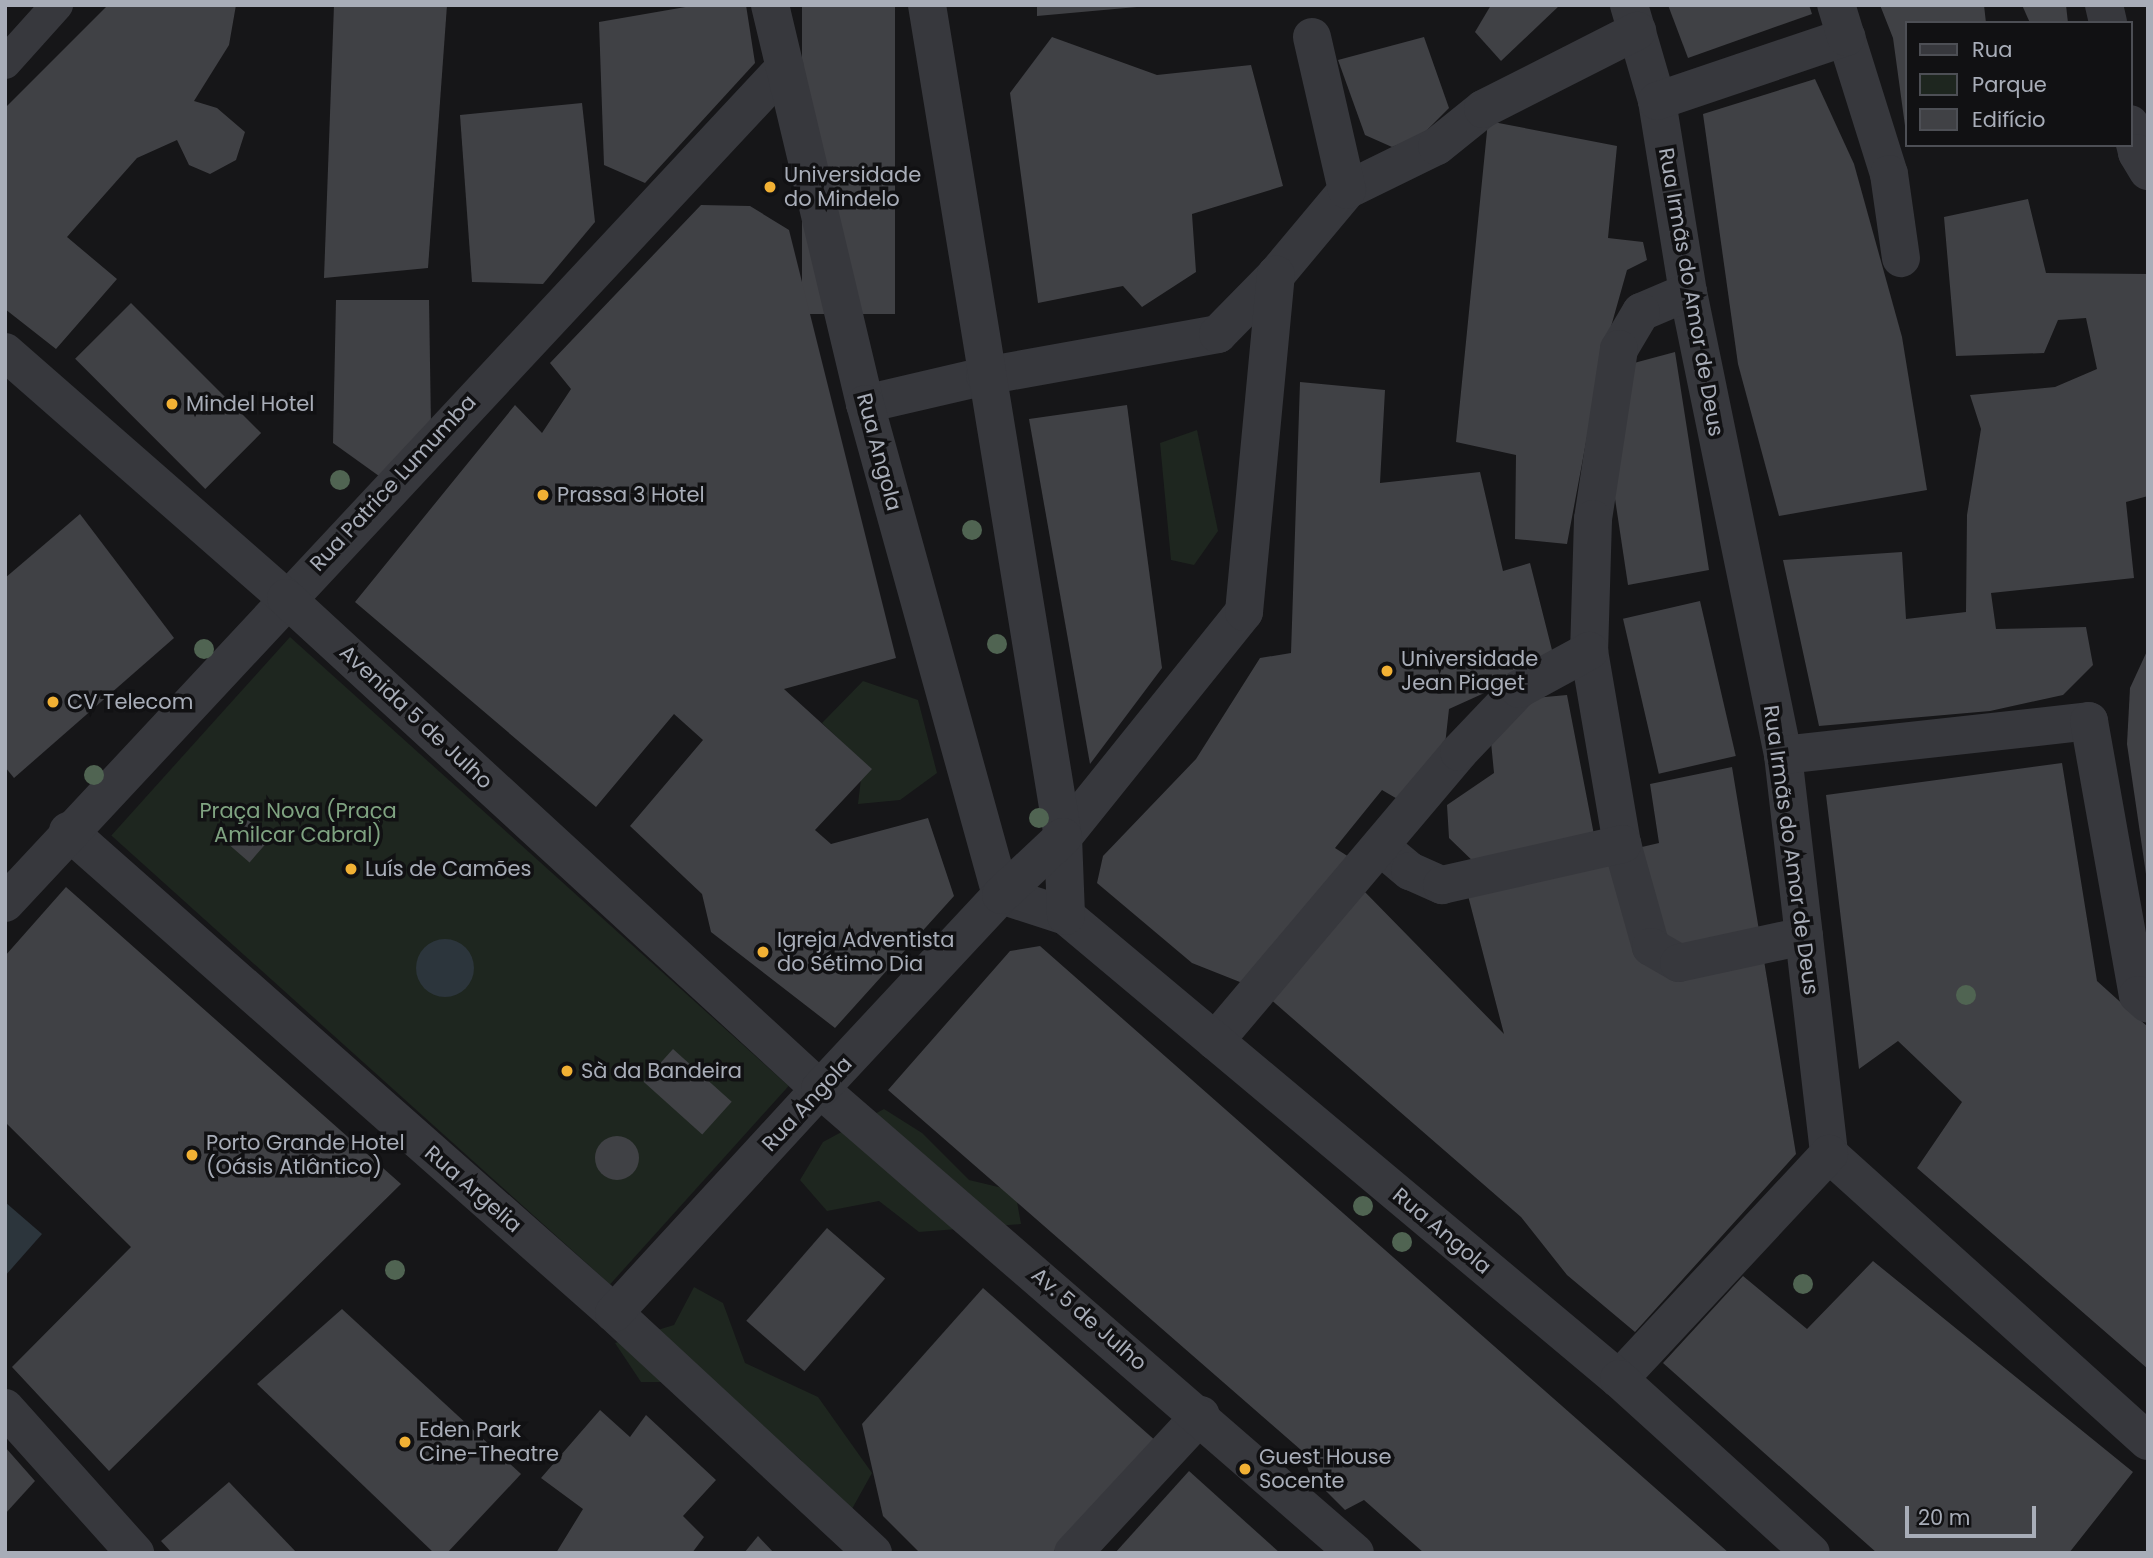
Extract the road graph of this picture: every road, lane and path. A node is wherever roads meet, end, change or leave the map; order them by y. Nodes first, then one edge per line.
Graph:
1 (57, 5) edge
2 (770, 5) edge
3 (927, 5) edge
4 (1633, 18) edge
5 (1841, 21) edge
6 (1312, 37) dead end
7 (5, 63) edge
8 (785, 67) junction
9 (1657, 101) junction
10 (2132, 132) edge
11 (2148, 171) edge
12 (1346, 190) junction
13 (1901, 258) dead end
14 (1276, 275) junction
15 (1688, 292) junction
16 (5, 352) edge
17 (985, 376) junction
18 (865, 404) junction
19 (286, 598) junction
20 (1589, 651) junction
21 (1783, 755) junction
22 (68, 831) junction
23 (1063, 837) junction
24 (1622, 844) junction
25 (1381, 847) junction
26 (1001, 895) junction
27 (5, 904) edge
28 (1066, 916) junction
29 (1804, 936) junction
30 (2148, 1004) edge
31 (1215, 1041) junction
32 (820, 1089) junction
33 (1829, 1154) junction
34 (614, 1313) junction
35 (1619, 1379) junction
36 (5, 1408) edge
37 (1201, 1415) junction
38 (2148, 1441) edge
39 (135, 1553) edge
40 (873, 1553) edge
41 (1073, 1553) edge
42 (1355, 1553) edge
43 (1811, 1553) edge

1 - 7 street
2 - 8 street, Rua Angola
3 - 17 street
4 - 9 street, Rua Irmãs do Amor de Deus
4 - 12 street
5 - 9 street
5 - 13 street
6 - 12 street
8 - 18 street, Rua Angola
8 - 19 street, Rua Patrice Lumumba
9 - 15 street, Rua Irmãs do Amor de Deus
10 - 11 street
12 - 14 street
14 - 17 street
14 - 23 street, Rua Angola
15 - 20 street
15 - 21 street, Rua Irmãs do Amor de Deus
16 - 19 street, Avenida 5 de Julho
17 - 18 street
17 - 23 street
18 - 26 street, Rua Angola
19 - 22 street, Rua Patrice Lumumba
19 - 32 street, Avenida 5 de Julho
20 - 24 street
20 - 25 street
21 - 29 street, Rua Irmãs do Amor de Deus
21 - 30 street
22 - 27 street, Rua Patrice Lumumba
22 - 34 street, Rua Argelia
23 - 26 street, Rua Angola
23 - 28 street
24 - 25 street
24 - 29 street
25 - 31 street
26 - 28 street, Rua Angola
26 - 32 street, Rua Angola
28 - 31 street, Rua Angola
29 - 33 street, Rua Irmãs do Amor de Deus
31 - 35 street, Rua Angola
32 - 34 street, Rua Angola
32 - 37 street, Av. 5 de Julho
33 - 35 street
33 - 38 street
34 - 40 street, Rua Argelia
35 - 43 street, Rua Angola
36 - 39 street
37 - 41 street
37 - 42 street, Av. 5 de Julho

